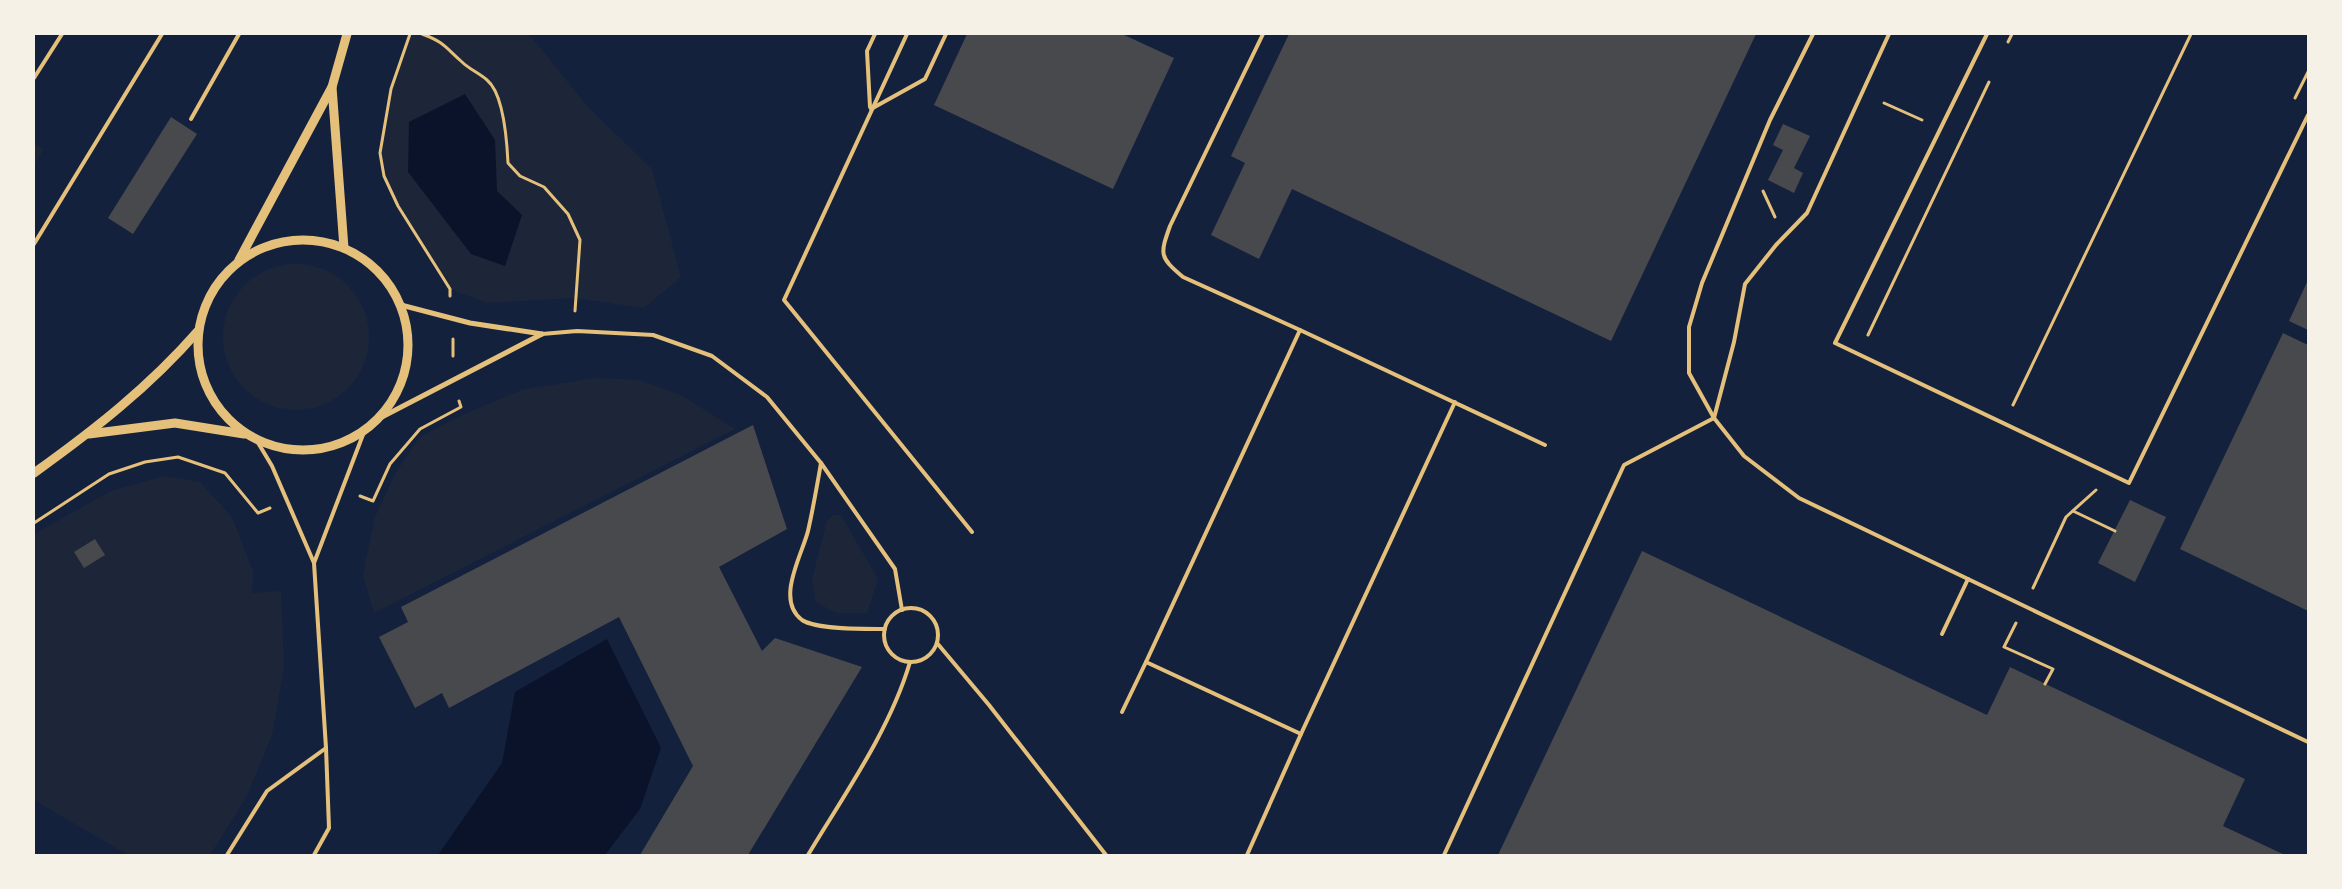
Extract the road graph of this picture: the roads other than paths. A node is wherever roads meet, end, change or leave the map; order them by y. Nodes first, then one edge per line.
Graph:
1 (62, 34) edge
2 (162, 34) edge
3 (239, 34) edge
4 (347, 34) edge
5 (875, 34) edge
6 (907, 34) edge
7 (946, 34) edge
8 (1263, 34) edge
9 (1813, 34) edge
10 (1889, 34) edge
11 (1987, 34) edge
12 (34, 78) edge
13 (332, 87) junction
14 (870, 110) junction
15 (2308, 115) edge
16 (191, 119) dead end
17 (34, 244) edge
18 (344, 248) junction
19 (239, 261) junction
20 (401, 305) junction
21 (1300, 330) junction
22 (198, 331) junction
23 (542, 334) junction
24 (1455, 402) junction
25 (380, 418) junction
26 (1714, 418) junction
27 (364, 432) junction
28 (89, 434) junction
29 (244, 434) junction
30 (257, 441) junction
31 (1545, 445) dead end
32 (821, 463) junction
33 (34, 473) edge
34 (972, 532) dead end
35 (314, 563) junction
36 (1968, 579) junction
37 (902, 610) junction
38 (885, 629) junction
39 (1942, 634) dead end
40 (937, 643) junction
41 (910, 662) junction
42 (1146, 662) junction
43 (1122, 712) dead end
44 (1301, 734) junction
45 (2308, 742) edge
46 (326, 748) junction
47 (227, 855) edge
48 (314, 855) edge
49 (808, 855) edge
50 (1106, 855) edge
51 (1247, 855) edge
52 (1444, 855) edge

1 - 12 lane
2 - 17 lane
3 - 16 lane
4 - 13 street
5 - 14 lane
6 - 14 lane
7 - 14 lane
8 - 21 lane
9 - 26 lane
10 - 26 lane
11 - 15 lane
13 - 18 street
13 - 19 street
14 - 34 lane
18 - 19 street
18 - 20 street
19 - 22 street
20 - 23 street
20 - 25 street
21 - 24 lane
21 - 42 lane
22 - 28 street
22 - 29 street
23 - 25 street
23 - 32 lane
24 - 31 lane
24 - 44 lane
25 - 27 street
26 - 36 lane
26 - 52 lane
27 - 30 street
27 - 35 lane
28 - 29 street
28 - 33 street
29 - 30 street
30 - 35 lane
32 - 37 lane
32 - 38 lane
35 - 46 lane
36 - 39 lane
36 - 45 lane
37 - 38 lane
37 - 40 lane
38 - 41 lane
40 - 41 lane
40 - 50 lane
41 - 49 lane
42 - 43 lane
42 - 44 lane
44 - 51 lane
46 - 47 lane
46 - 48 lane

